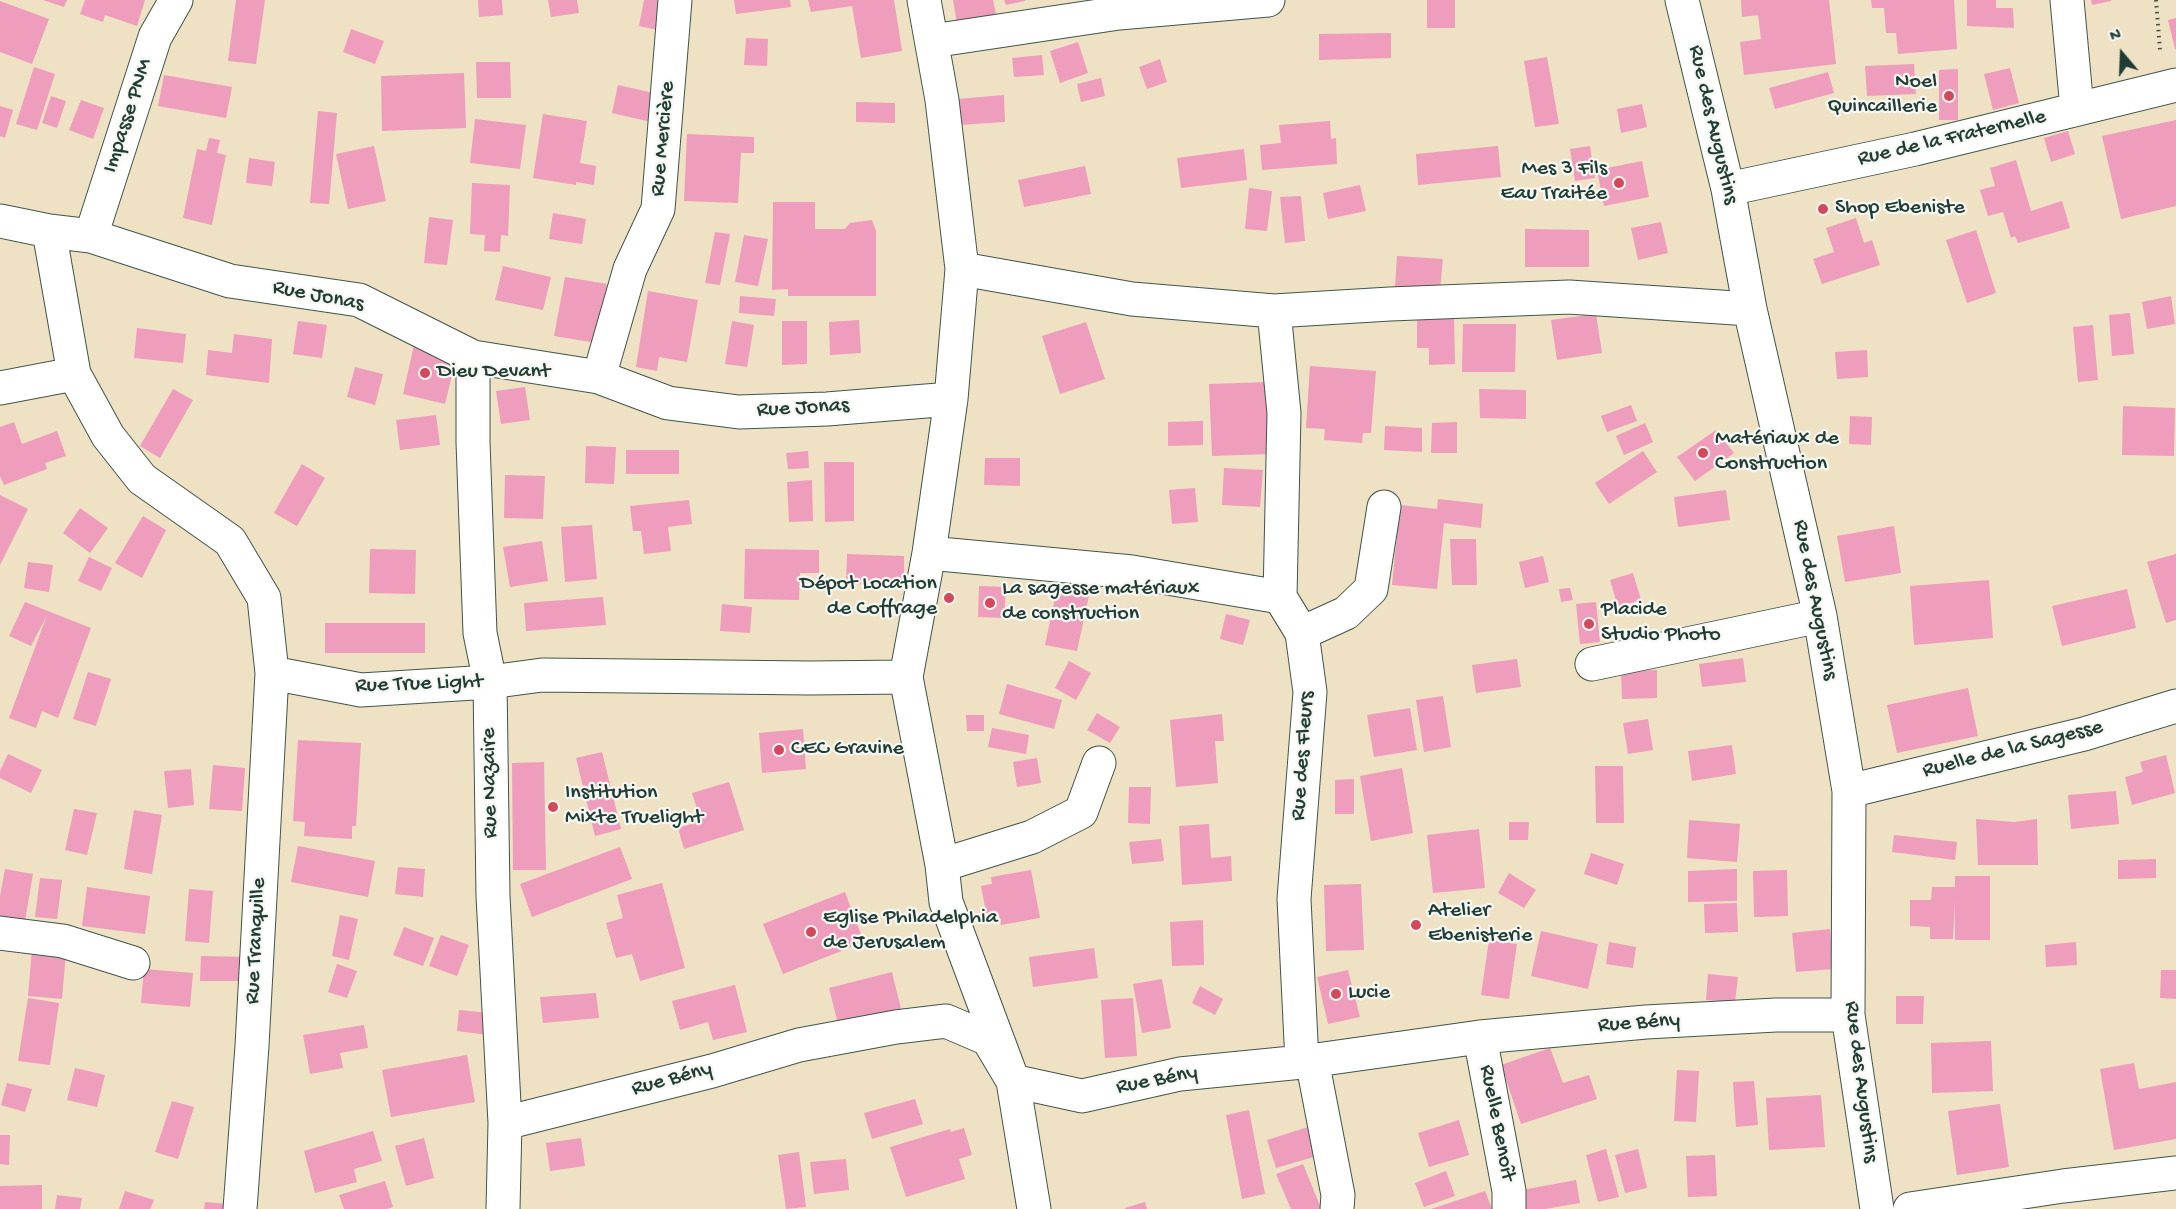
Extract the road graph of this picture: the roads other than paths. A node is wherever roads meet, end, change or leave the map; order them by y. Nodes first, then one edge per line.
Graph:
1 (176, 0) edge
2 (675, 0) edge
3 (924, 0) edge
4 (1268, 0) edge
5 (1682, 0) edge
6 (2067, 0) edge
7 (1091, 9) edge
8 (932, 41) junction
9 (2170, 86) edge
10 (2077, 109) junction
11 (1728, 189) junction
12 (0, 221) edge
13 (49, 231) junction
14 (91, 236) junction
15 (962, 269) junction
16 (1750, 309) junction
17 (1274, 311) junction
18 (473, 357) junction
19 (74, 374) junction
20 (599, 376) junction
21 (0, 388) edge
22 (951, 399) junction
23 (1384, 507) dead end
24 (929, 553) junction
25 (1280, 597) junction
26 (1820, 616) junction
27 (1302, 633) junction
28 (1592, 664) dead end
29 (272, 674) junction
30 (906, 677) junction
31 (490, 682) junction
32 (2176, 706) edge
33 (1099, 763) dead end
34 (1849, 791) junction
35 (942, 865) junction
36 (0, 933) edge
37 (133, 963) dead end
38 (1848, 1015) junction
39 (1480, 1037) junction
40 (1307, 1061) junction
41 (1013, 1081) junction
42 (505, 1123) junction
43 (2176, 1173) edge
44 (240, 1209) edge
45 (503, 1209) edge
46 (1034, 1209) edge
47 (1337, 1209) edge
48 (1509, 1209) edge
49 (1877, 1209) edge
50 (1910, 1209) edge

1 - 14 street, Impasse PNM
2 - 20 street, Rue Mercière
3 - 8 street
4 - 7 street
5 - 11 street, Rue des Augustins
6 - 10 street
7 - 8 street
8 - 15 street
9 - 10 street, Rue de la Fraternelle
10 - 11 street, Rue de la Fraternelle
11 - 16 street, Rue des Augustins
12 - 13 street, Rue Jonas
13 - 14 street, Rue Jonas
13 - 19 street
14 - 18 street, Rue Jonas
15 - 17 street
15 - 22 street
16 - 17 street
16 - 26 street, Rue des Augustins
17 - 25 street
18 - 20 street, Rue Jonas
18 - 31 street, Rue Nazaire
19 - 21 street
19 - 29 street
20 - 22 street, Rue Jonas
22 - 24 street
23 - 27 street
24 - 25 street
24 - 30 street
25 - 27 street, Rue des Fleurs
26 - 28 street
26 - 34 street, Rue des Augustins
27 - 40 street, Rue des Fleurs
29 - 31 street, Rue True Light
29 - 44 street, Rue Tranquille
30 - 31 street, Rue True Light
30 - 35 street
31 - 42 street, Rue Nazaire
32 - 34 street, Ruelle de la Sagesse
33 - 35 street
34 - 38 street, Rue des Augustins
35 - 41 street
36 - 37 street
38 - 39 street, Rue Bény
38 - 49 street, Rue des Augustins
39 - 40 street, Rue Bény
39 - 48 street, Ruelle Benoît
40 - 41 street, Rue Bény
40 - 47 street, Rue des Fleurs
41 - 42 street, Rue Bény
41 - 46 street
42 - 45 street, Rue Nazaire
43 - 50 street

